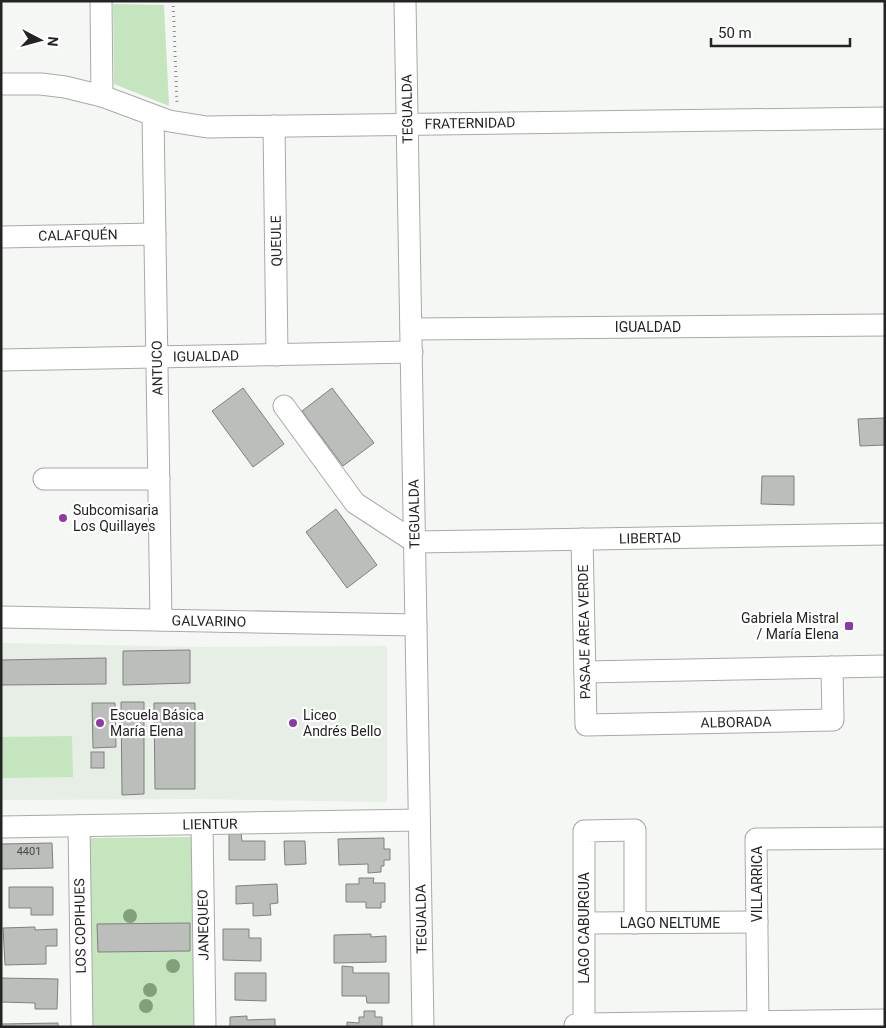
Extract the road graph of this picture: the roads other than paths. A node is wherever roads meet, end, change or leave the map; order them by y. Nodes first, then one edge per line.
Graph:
1 (101, 1) edge
2 (405, 1) edge
3 (1, 84) edge
4 (102, 96) junction
5 (152, 116) junction
6 (885, 118) edge
7 (408, 124) junction
8 (274, 126) junction
9 (155, 234) junction
10 (1, 237) edge
11 (885, 325) edge
12 (411, 329) junction
13 (412, 352) junction
14 (277, 355) junction
15 (157, 357) junction
16 (1, 360) edge
17 (284, 406) dead end
18 (44, 479) dead end
19 (159, 479) junction
20 (885, 534) edge
21 (582, 539) junction
22 (415, 542) junction
23 (1, 617) edge
24 (161, 620) junction
25 (416, 625) junction
26 (885, 666) edge
27 (832, 667) junction
28 (585, 672) junction
29 (586, 725) joint
30 (419, 820) junction
31 (202, 824) junction
32 (78, 826) junction
33 (1, 827) edge
34 (885, 838) edge
35 (757, 922) junction
36 (584, 923) junction
37 (636, 923) junction
38 (885, 1020) edge
39 (758, 1024) edge
40 (580, 1026) edge
41 (82, 1027) edge
42 (205, 1027) edge
43 (423, 1027) edge

1 - 4 street
2 - 7 street, TEGUALDA
3 - 4 street, FRATERNIDAD
4 - 5 street, FRATERNIDAD
5 - 8 street, FRATERNIDAD
5 - 9 street, ANTUCO
6 - 7 street, FRATERNIDAD
7 - 8 street, FRATERNIDAD
7 - 12 street, TEGUALDA
8 - 14 street, QUEULE
9 - 10 street, CALAFQUÉN
9 - 15 street, ANTUCO
11 - 12 street, IGUALDAD
12 - 13 street, TEGUALDA
13 - 14 street, IGUALDAD
13 - 22 street, TEGUALDA
14 - 15 street, IGUALDAD
15 - 16 street, IGUALDAD
15 - 19 street, ANTUCO
17 - 22 street
18 - 19 street
19 - 24 street, ANTUCO
20 - 21 street, LIBERTAD
21 - 22 street, LIBERTAD
21 - 28 street, PASAJE ÁREA VERDE
22 - 25 street, TEGUALDA
23 - 24 street, GALVARINO
24 - 25 street, GALVARINO
25 - 30 street, TEGUALDA
26 - 27 street
27 - 28 street
27 - 29 street, ALBORADA
28 - 29 street, PASAJE ÁREA VERDE
30 - 31 street, LIENTUR
30 - 43 street, TEGUALDA
31 - 32 street, LIENTUR
31 - 42 street, JANEQUEO
32 - 33 street, LIENTUR
32 - 41 street, LOS COPIHUES
34 - 35 street, VILLARRICA
35 - 37 street, LAGO NELTUME
35 - 39 street, VILLARRICA
36 - 37 street, LAGO NELTUME
36 - 37 street, LAGO CABURGUA
36 - 40 street, LAGO CABURGUA
38 - 39 street
39 - 40 street

